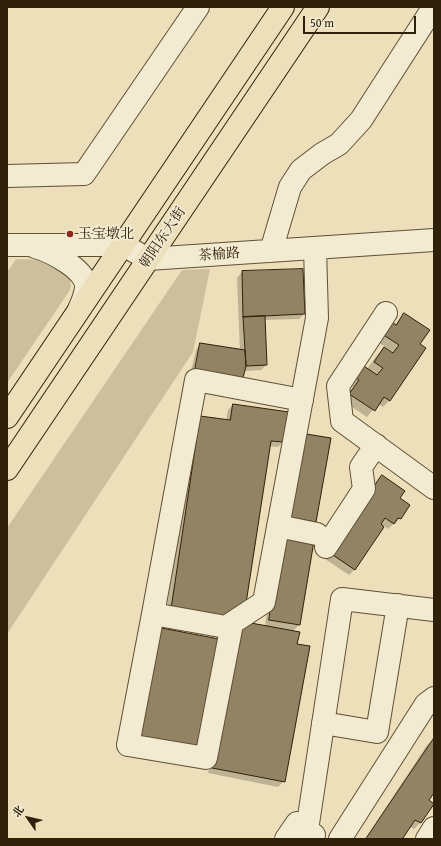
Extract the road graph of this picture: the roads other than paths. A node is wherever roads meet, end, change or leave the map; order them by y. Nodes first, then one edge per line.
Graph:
1 (198, 7) edge
2 (283, 7) edge
3 (318, 7) edge
4 (427, 10) edge
5 (7, 176) edge
6 (434, 240) edge
7 (17, 245) edge
8 (123, 245) junction
9 (315, 248) junction
10 (271, 251) junction
11 (148, 259) junction
12 (79, 309) junction
13 (386, 313) dead end
14 (302, 400) junction
15 (7, 417) edge
16 (376, 445) junction
17 (7, 469) edge
18 (433, 484) edge
19 (278, 526) junction
20 (398, 606) junction
21 (434, 610) edge
22 (153, 614) junction
23 (232, 624) junction
24 (434, 698) edge
25 (324, 723) junction
26 (377, 732) junction
27 (399, 746) junction
28 (434, 828) edge
29 (314, 836) edge
30 (286, 839) edge
31 (340, 839) edge
32 (427, 839) edge

1 - 5 street
2 - 8 main road, 朝阳东大街
3 - 11 main road, 朝阳东大街
4 - 10 street
6 - 9 street, 茶榆路
7 - 8 street
7 - 12 street
8 - 11 street
8 - 12 main road, 朝阳东大街
9 - 10 street, 茶榆路
9 - 14 street
10 - 11 street, 茶榆路
11 - 17 main road, 朝阳东大街
12 - 15 main road, 朝阳东大街
13 - 16 street
14 - 19 street
14 - 22 street
16 - 18 street
16 - 19 street
19 - 23 street
20 - 21 street
20 - 25 street
20 - 26 street
22 - 23 street
22 - 23 street
24 - 27 street
25 - 26 street
25 - 29 street
26 - 27 street
27 - 31 street
28 - 32 street
29 - 30 street

